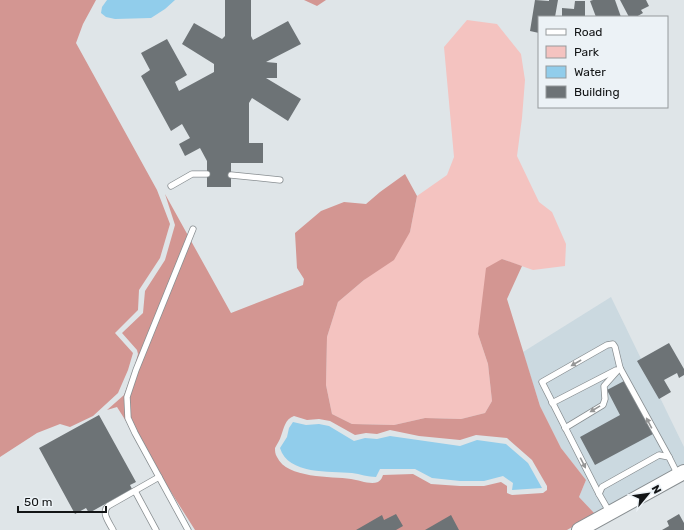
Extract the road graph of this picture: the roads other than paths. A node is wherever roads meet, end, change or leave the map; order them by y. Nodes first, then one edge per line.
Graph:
1 (207, 174) dead end
2 (231, 175) dead end
3 (280, 180) dead end
4 (171, 186) dead end
5 (193, 229) dead end
6 (620, 368) junction
7 (552, 403) junction
8 (565, 428) junction
9 (669, 457) junction
10 (681, 473) edge
11 (159, 477) junction
12 (135, 491) junction
13 (599, 494) junction
14 (610, 513) junction
15 (113, 530) edge
16 (156, 530) edge
17 (188, 530) edge
18 (579, 530) edge

1 - 4 lane
2 - 3 lane
5 - 11 lane
6 - 7 lane
6 -> 7 lane
6 -> 8 lane
9 -> 6 lane
7 - 8 lane
8 -> 13 lane
9 - 10 lane
9 - 13 lane
10 - 14 street
11 - 12 lane
11 - 17 lane
12 - 15 lane
12 - 16 lane
13 - 14 lane
14 - 18 street

